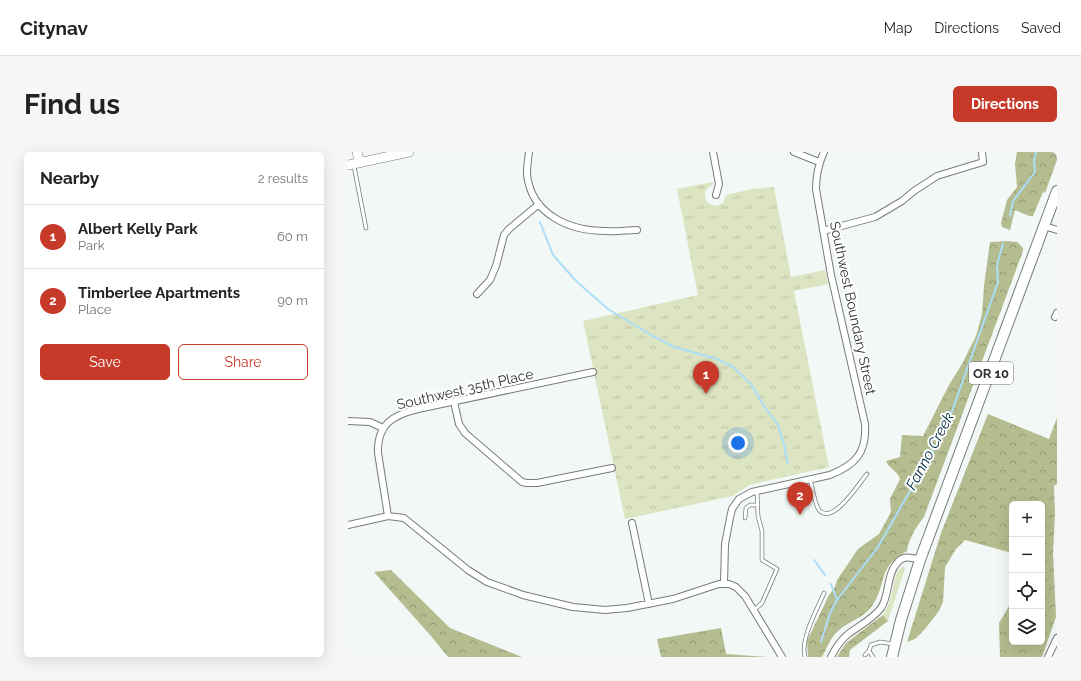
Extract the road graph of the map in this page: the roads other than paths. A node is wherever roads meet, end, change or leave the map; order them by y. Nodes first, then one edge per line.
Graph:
1 (357, 152) edge
2 (409, 152) edge
3 (528, 152) edge
4 (713, 152) edge
5 (794, 152) edge
6 (824, 152) edge
7 (982, 152) edge
8 (819, 162) junction
9 (354, 164) edge
10 (1057, 191) edge
11 (716, 195) dead end
12 (539, 204) junction
13 (1044, 226) junction
14 (366, 228) dead end
15 (637, 230) dead end
16 (1057, 230) edge
17 (823, 231) junction
18 (477, 294) dead end
19 (592, 372) dead end
20 (454, 402) junction
21 (348, 421) edge
22 (383, 428) junction
23 (612, 468) dead end
24 (867, 474) dead end
25 (810, 479) junction
26 (757, 491) junction
27 (758, 504) junction
28 (388, 516) junction
29 (745, 518) dead end
30 (632, 523) dead end
31 (348, 525) edge
32 (920, 560) junction
33 (724, 584) junction
34 (824, 593) dead end
35 (649, 604) junction
36 (754, 610) junction
37 (1057, 638) edge
38 (895, 644) junction
39 (869, 651) junction
40 (865, 655) dead end
41 (871, 656) edge
42 (782, 657) edge
43 (805, 657) edge
44 (830, 657) edge
45 (892, 657) edge
46 (1048, 657) edge

1 - 9 street
2 - 9 street
3 - 12 street
4 - 11 street
5 - 8 street
6 - 8 street, Southwest Boundary Street
7 - 17 street
8 - 17 street, Southwest Boundary Street
9 - 14 lane
10 - 13 main road, OR 10
12 - 15 street
12 - 18 street
13 - 16 street
13 - 32 main road, OR 10
17 - 25 street, Southwest Boundary Street
19 - 20 street, Southwest 35th Place
20 - 22 street, Southwest 35th Place
20 - 23 street
21 - 22 street
22 - 28 street
24 - 25 lane
25 - 26 street
26 - 27 lane
26 - 33 street
27 - 29 lane
27 - 36 lane
28 - 31 street
28 - 35 street
30 - 35 street
32 - 38 main road, OR 10
32 - 44 street
33 - 35 street
33 - 36 street
34 - 43 lane
36 - 42 street
37 - 46 street
38 - 39 lane
38 - 45 main road, OR 10
39 - 40 lane
39 - 41 lane

